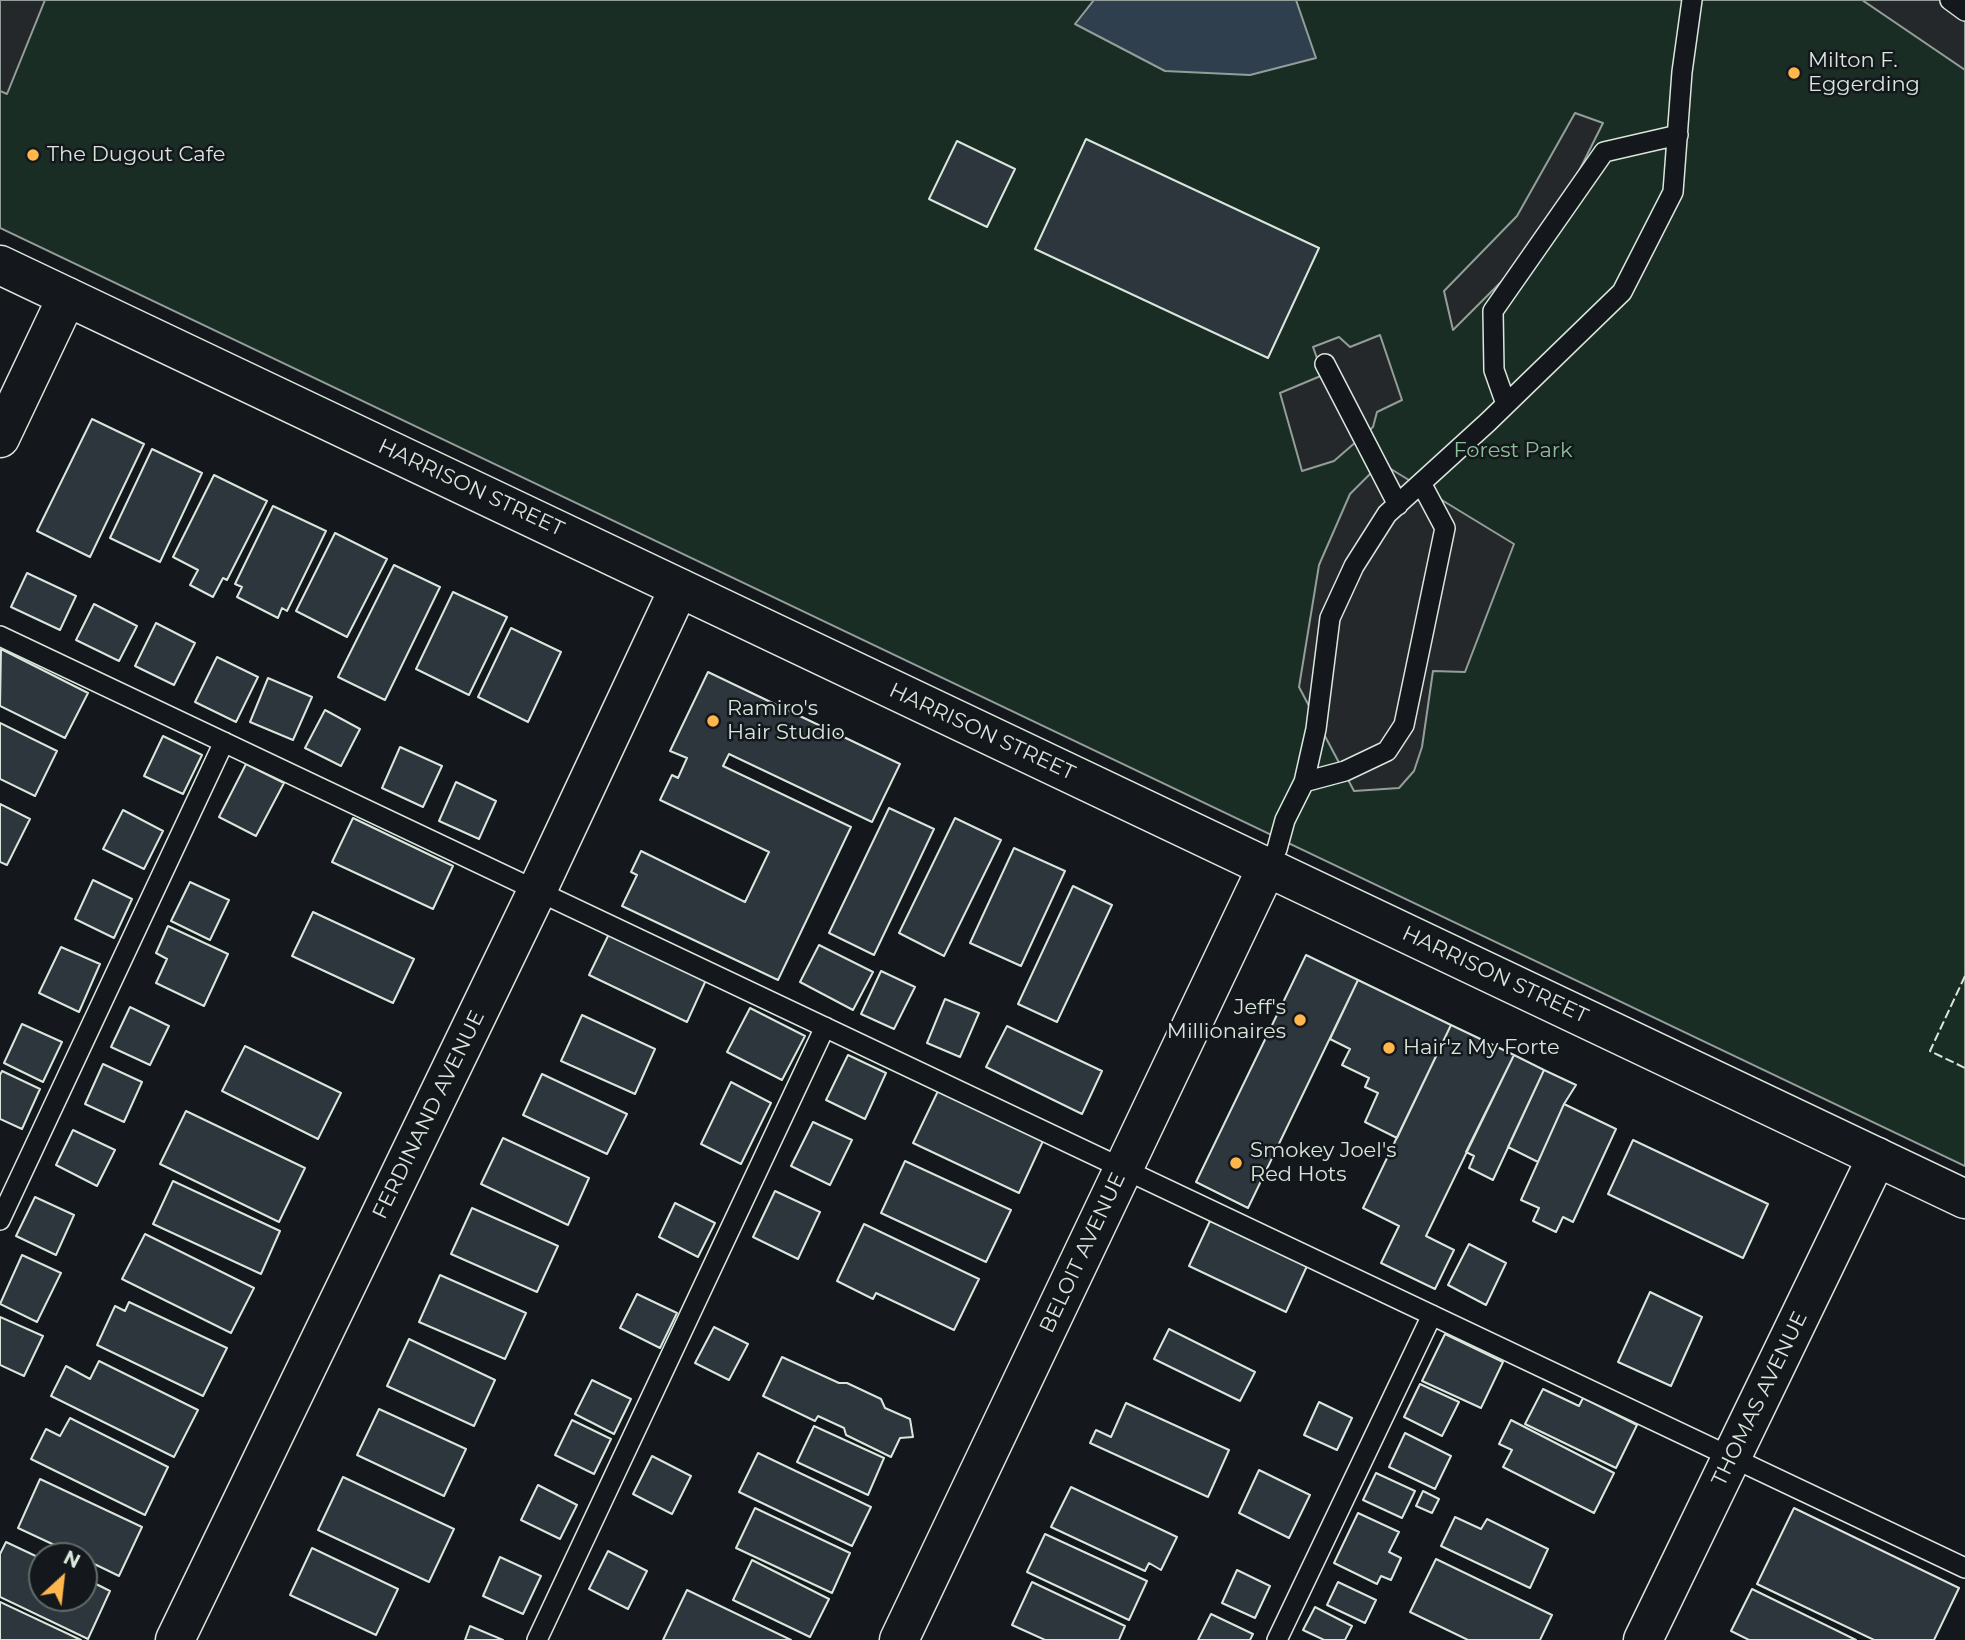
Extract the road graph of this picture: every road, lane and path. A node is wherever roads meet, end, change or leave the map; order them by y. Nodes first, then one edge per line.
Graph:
1 (1692, 0) edge
2 (1950, 0) edge
3 (1965, 11) edge
4 (1678, 135) junction
5 (0, 265) edge
6 (67, 296) junction
7 (1325, 364) dead end
8 (1506, 404) junction
9 (0, 438) edge
10 (1421, 483) junction
11 (1398, 505) junction
12 (679, 588) junction
13 (0, 636) edge
14 (224, 742) junction
15 (1304, 782) junction
16 (1267, 867) junction
17 (537, 891) junction
18 (825, 1027) junction
19 (1877, 1157) junction
20 (1123, 1169) junction
21 (1965, 1199) edge
22 (0, 1220) edge
23 (1432, 1315) junction
24 (1731, 1457) junction
25 (1965, 1568) edge
26 (175, 1640) edge
27 (537, 1640) edge
28 (900, 1640) edge
29 (1277, 1640) edge
30 (1643, 1640) edge

1 - 4 lane
2 - 3 lane
4 - 8 lane
4 - 8 lane
5 - 6 street, HARRISON STREET
6 - 9 street
6 - 12 street, HARRISON STREET
7 - 11 lane
8 - 10 lane
10 - 11 lane
10 - 15 lane
11 - 15 lane
12 - 16 street, HARRISON STREET
12 - 17 street, FERDINAND AVENUE
13 - 14 lane
14 - 17 lane
14 - 22 lane
15 - 16 lane
16 - 19 street, HARRISON STREET
16 - 20 street, BELOIT AVENUE
17 - 18 lane
17 - 26 street, FERDINAND AVENUE
18 - 20 lane
18 - 27 lane
19 - 21 street, HARRISON STREET
19 - 24 street, THOMAS AVENUE
20 - 23 lane
20 - 28 street, BELOIT AVENUE
23 - 24 lane
23 - 29 lane
24 - 25 lane
24 - 30 street, THOMAS AVENUE

